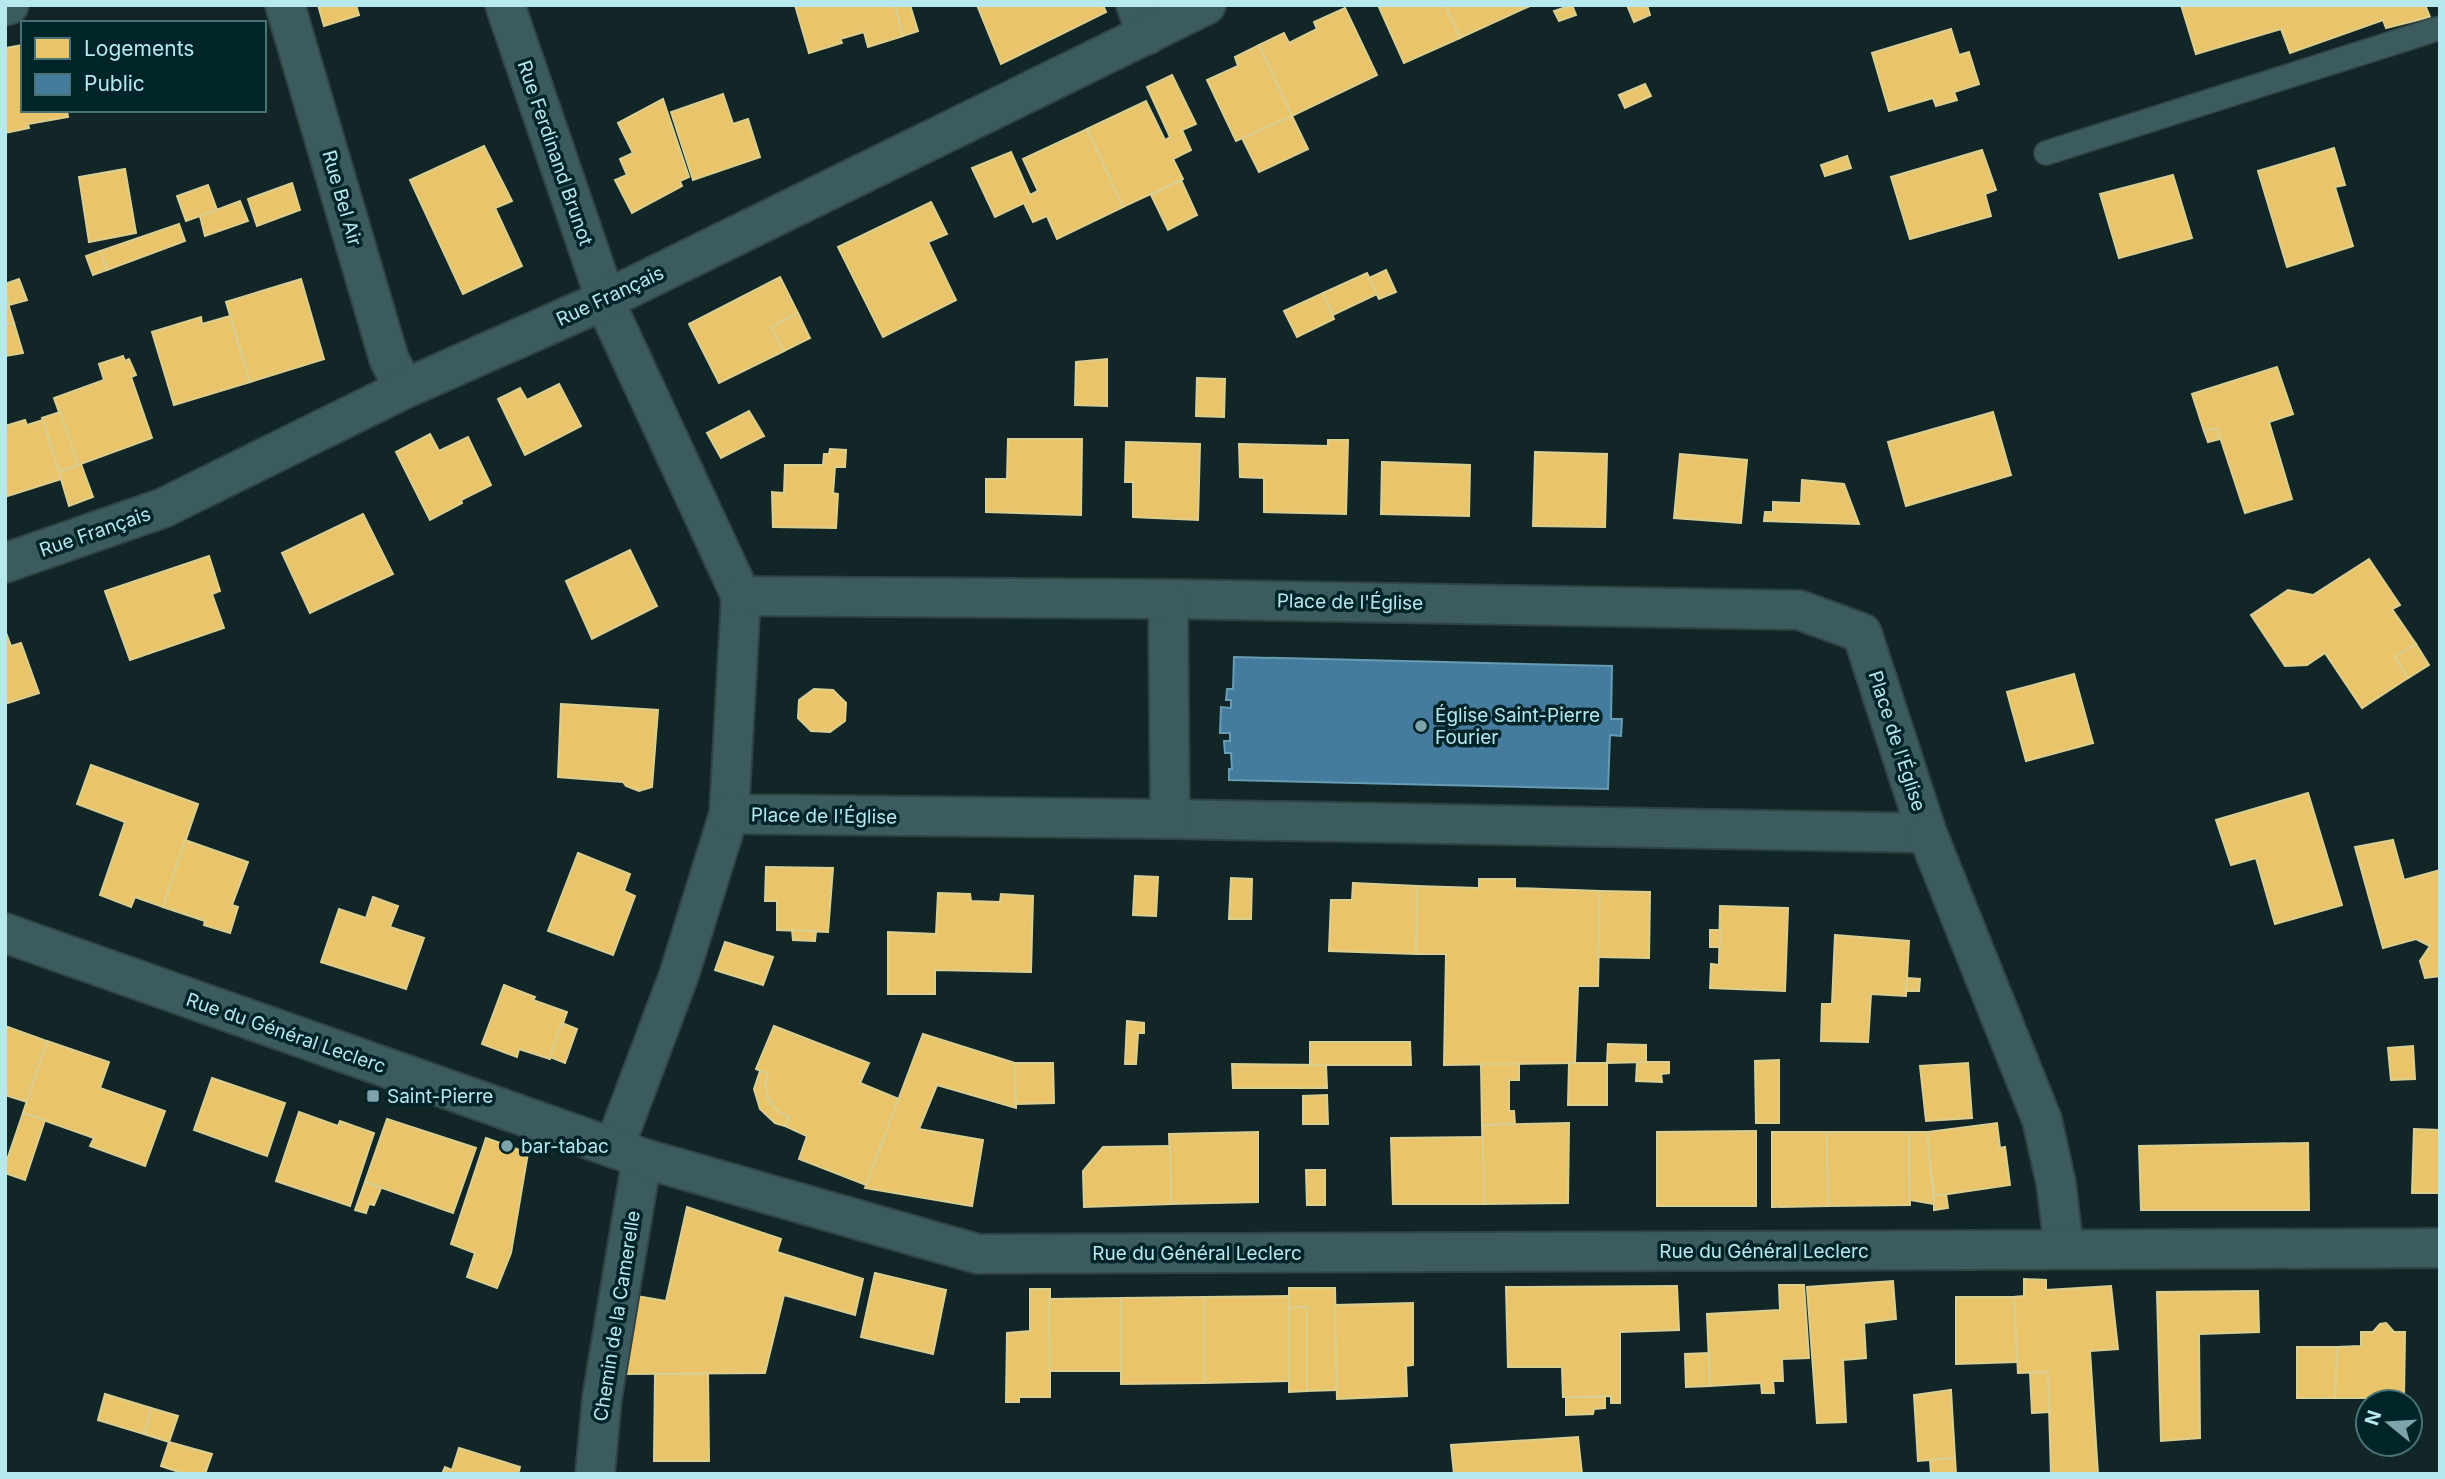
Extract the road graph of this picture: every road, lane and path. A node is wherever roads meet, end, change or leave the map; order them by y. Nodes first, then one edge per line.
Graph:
1 (285, 5) edge
2 (505, 5) edge
3 (1206, 5) edge
4 (1142, 20) edge
5 (2440, 28) edge
6 (2046, 152) dead end
7 (605, 300) junction
8 (404, 389) junction
9 (5, 563) edge
10 (741, 596) junction
11 (1168, 599) junction
12 (729, 814) junction
13 (1170, 820) junction
14 (1927, 833) junction
15 (5, 933) edge
16 (628, 1153) junction
17 (2440, 1248) edge
18 (2064, 1250) junction
19 (595, 1474) edge

1 - 8 street, Rue Bel Air
2 - 7 street, Rue Ferdinand Brunot
3 - 4 street, Rue Français
4 - 7 street, Rue Français
5 - 6 lane
7 - 8 street, Rue Français
7 - 10 street, Place de l'Église
8 - 9 street, Rue Français
10 - 11 street, Place de l'Église
10 - 12 street, Place de l'Église
11 - 13 street
11 - 14 street, Place de l'Église
12 - 13 street, Place de l'Église
12 - 16 street, Place de l'Église
13 - 14 street, Place de l'Église
14 - 18 street
15 - 16 street, Rue du Général Leclerc
16 - 18 street, Rue du Général Leclerc
16 - 19 street, Chemin de la Camerelle
17 - 18 street, Rue du Général Leclerc

